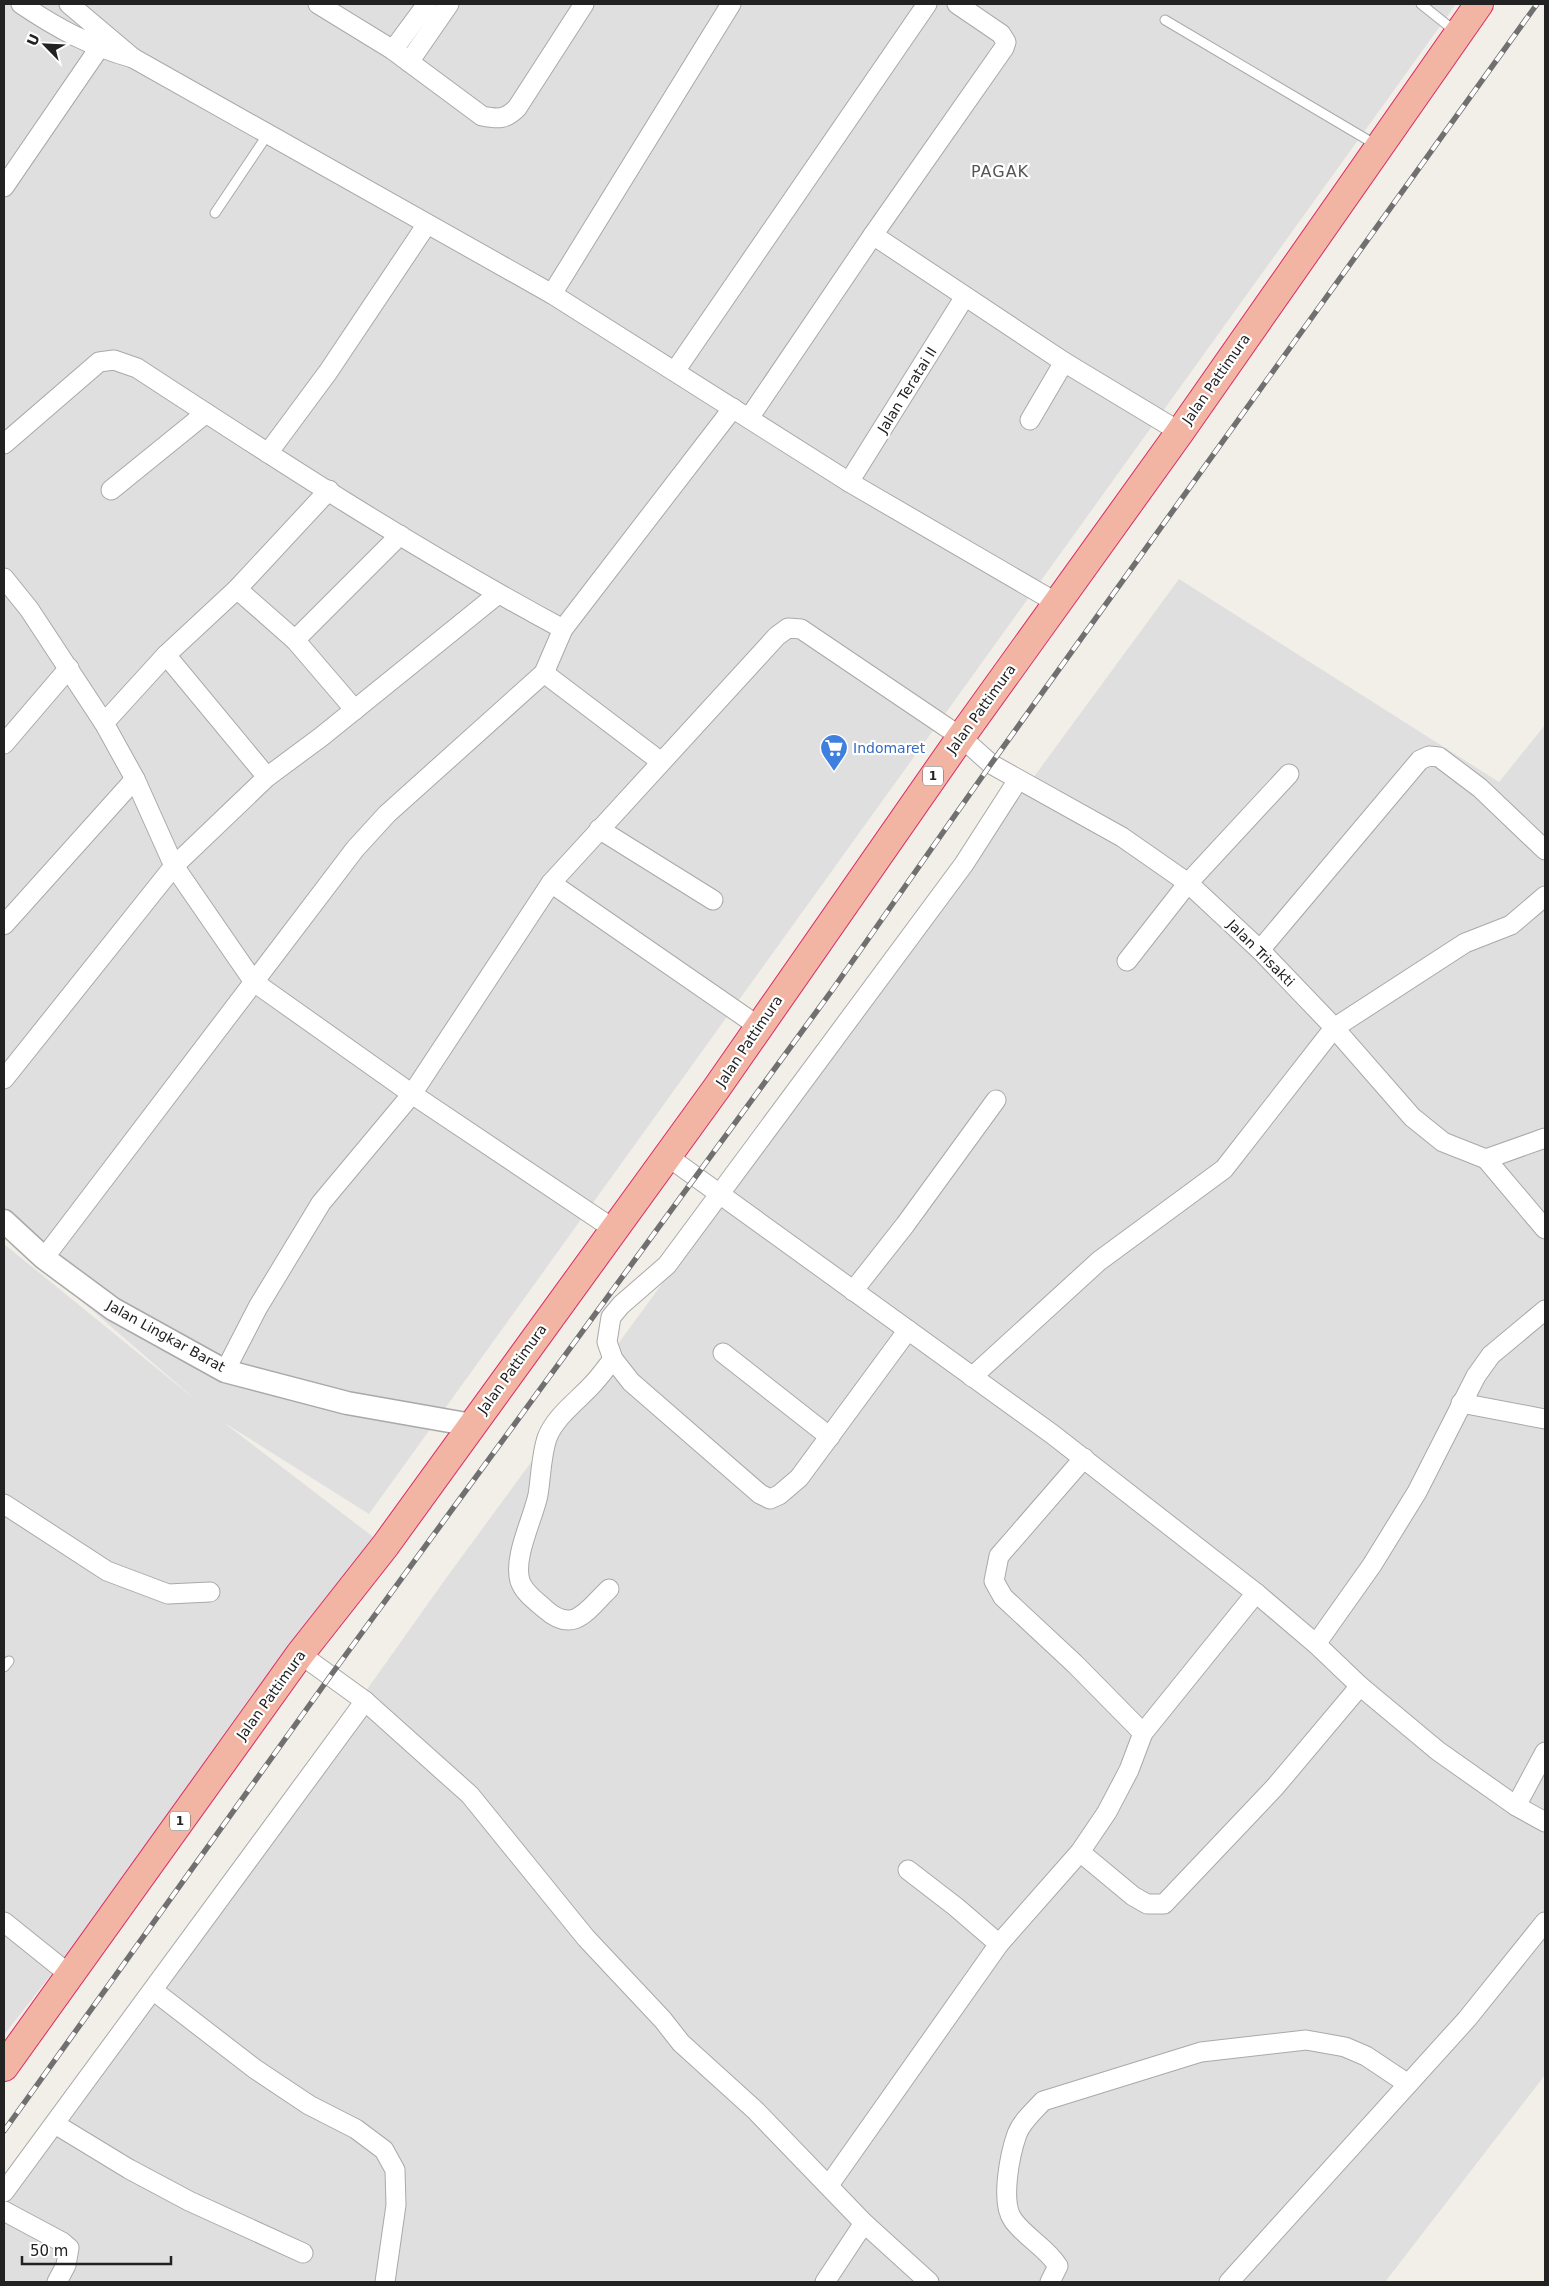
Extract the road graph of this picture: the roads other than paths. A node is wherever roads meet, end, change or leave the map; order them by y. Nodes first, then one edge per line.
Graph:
1 (21, 4) edge
2 (69, 4) edge
3 (318, 4) edge
4 (427, 4) edge
5 (449, 4) edge
6 (584, 4) edge
7 (731, 4) edge
8 (928, 4) edge
9 (957, 4) edge
10 (1421, 4) edge
11 (1479, 4) edge
12 (1165, 20) dead end
13 (1458, 34) junction
14 (103, 41) junction
15 (393, 50) junction
16 (409, 62) junction
17 (268, 134) junction
18 (1378, 146) junction
19 (4, 187) edge
20 (215, 213) dead end
21 (427, 224) junction
22 (873, 235) junction
23 (552, 294) junction
24 (964, 298) junction
25 (1064, 362) junction
26 (675, 371) junction
27 (733, 408) junction
28 (206, 413) junction
29 (749, 418) junction
30 (1030, 420) dead end
31 (1180, 432) junction
32 (4, 444) edge
33 (268, 453) junction
34 (849, 482) junction
35 (111, 490) dead end
36 (329, 490) junction
37 (400, 535) junction
38 (4, 578) edge
39 (237, 589) junction
40 (498, 594) junction
41 (1057, 603) junction
42 (563, 629) junction
43 (295, 640) junction
44 (166, 655) junction
45 (68, 668) junction
46 (544, 673) junction
47 (355, 710) junction
48 (104, 723) junction
49 (961, 737) junction
50 (4, 744) edge
51 (660, 761) junction
52 (1289, 774) dead end
53 (267, 777) junction
54 (135, 779) junction
55 (1018, 780) junction
56 (599, 829) junction
57 (1545, 850) edge
58 (174, 866) junction
59 (551, 883) junction
60 (1188, 883) junction
61 (1545, 896) edge
62 (713, 900) dead end
63 (4, 925) edge
64 (1260, 950) junction
65 (1127, 961) dead end
66 (254, 982) junction
67 (758, 1026) junction
68 (1334, 1028) junction
69 (4, 1078) edge
70 (412, 1094) junction
71 (996, 1100) dead end
72 (1545, 1138) edge
73 (667, 1156) junction
74 (1494, 1169) junction
75 (720, 1195) junction
76 (4, 1221) edge
77 (1545, 1229) edge
78 (615, 1230) junction
79 (44, 1258) junction
80 (852, 1291) junction
81 (1545, 1310) edge
82 (908, 1330) junction
83 (723, 1353) dead end
84 (613, 1359) junction
85 (225, 1370) junction
86 (972, 1377) junction
87 (1464, 1400) junction
88 (1545, 1419) edge
89 (472, 1425) junction
90 (830, 1437) junction
91 (1084, 1458) junction
92 (4, 1504) edge
93 (609, 1589) dead end
94 (210, 1592) dead end
95 (1256, 1593) junction
96 (1316, 1644) junction
97 (300, 1654) junction
98 (1360, 1686) junction
99 (365, 1700) junction
100 (1143, 1733) junction
101 (1545, 1752) edge
102 (1516, 1806) junction
103 (1545, 1822) edge
104 (1080, 1852) junction
105 (908, 1870) dead end
106 (4, 1922) edge
107 (1545, 1922) edge
108 (999, 1944) junction
109 (70, 1976) junction
110 (154, 1991) junction
111 (4, 2067) edge
112 (1408, 2084) junction
113 (55, 2124) junction
114 (829, 2185) junction
115 (4, 2192) edge
116 (4, 2211) edge
117 (864, 2223) junction
118 (304, 2252) dead end
119 (57, 2282) edge
120 (385, 2282) edge
121 (825, 2282) edge
122 (929, 2282) edge
123 (1050, 2282) edge
124 (1229, 2282) edge

1 - 14 street
2 - 14 street
3 - 15 street
4 - 15 street
5 - 16 street
6 - 16 street
7 - 23 street
8 - 26 street
9 - 22 street
10 - 13 lane
11 - 13 highway, Jalan Pattimura / 1
12 - 18 lane
13 - 18 highway, Jalan Pattimura / 1
14 - 17 street
14 - 19 street
15 - 16 street
17 - 20 lane
17 - 21 street
18 - 31 highway, Jalan Pattimura / 1
21 - 23 street
21 - 33 street
22 - 24 street
22 - 29 street
23 - 26 street
24 - 25 street
24 - 34 street, Jalan Teratai II
25 - 30 street
25 - 31 street
26 - 27 street
27 - 29 street
27 - 42 street
28 - 32 street
28 - 33 street
28 - 35 street
29 - 34 street
31 - 41 highway, Jalan Pattimura / 1
33 - 36 street
34 - 41 street
36 - 37 street
36 - 39 street
37 - 40 street
37 - 43 street
38 - 45 street
39 - 43 street
39 - 44 street
40 - 42 street
40 - 47 street
41 - 49 highway, Jalan Pattimura / 1
42 - 46 street
43 - 47 street
44 - 48 street
44 - 53 street
45 - 48 street
45 - 50 street
46 - 51 street
46 - 66 street
47 - 53 street
48 - 54 street
49 - 51 street, Jalan Trisakti
49 - 55 street, Jalan Trisakti
49 - 67 highway, Jalan Pattimura / 1
51 - 56 street
52 - 60 street
53 - 58 street
54 - 58 street
54 - 63 street
55 - 60 street, Jalan Trisakti
55 - 75 street
56 - 59 street
56 - 62 street
57 - 64 street
58 - 66 street
58 - 69 street
59 - 67 street
59 - 70 street
60 - 64 street, Jalan Trisakti
60 - 65 street
61 - 68 street
64 - 68 street, Jalan Trisakti
66 - 70 street
66 - 79 street
67 - 73 highway, Jalan Pattimura / 1
68 - 74 street, Jalan Trisakti
68 - 86 street
70 - 78 street
70 - 85 street
71 - 80 street
72 - 74 street
73 - 75 street
73 - 78 highway, Jalan Pattimura / 1
74 - 77 street
75 - 80 street
75 - 84 street
76 - 79 street, Jalan Lingkar Barat
78 - 89 highway, Jalan Pattimura / 1
79 - 85 street, Jalan Lingkar Barat
80 - 82 street
81 - 87 street
82 - 86 street
82 - 90 street
83 - 90 street
84 - 90 street
84 - 93 street
85 - 89 street, Jalan Lingkar Barat
86 - 91 street
87 - 88 street
87 - 96 street
89 - 97 highway, Jalan Pattimura / 1
91 - 95 street
91 - 100 street
92 - 94 street
95 - 96 street
95 - 100 street
96 - 98 street
97 - 99 street
97 - 109 highway, Jalan Pattimura / 1
98 - 102 street
98 - 104 street
99 - 110 street
99 - 114 street
100 - 104 street
101 - 102 street
102 - 103 street
104 - 108 street
105 - 108 street
106 - 109 street
107 - 112 street
108 - 114 street
109 - 111 highway, Jalan Pattimura / 1
110 - 113 street
110 - 120 street
112 - 123 street
112 - 124 street
113 - 115 street
113 - 118 street
114 - 117 street
116 - 119 street
117 - 121 street
117 - 122 street

